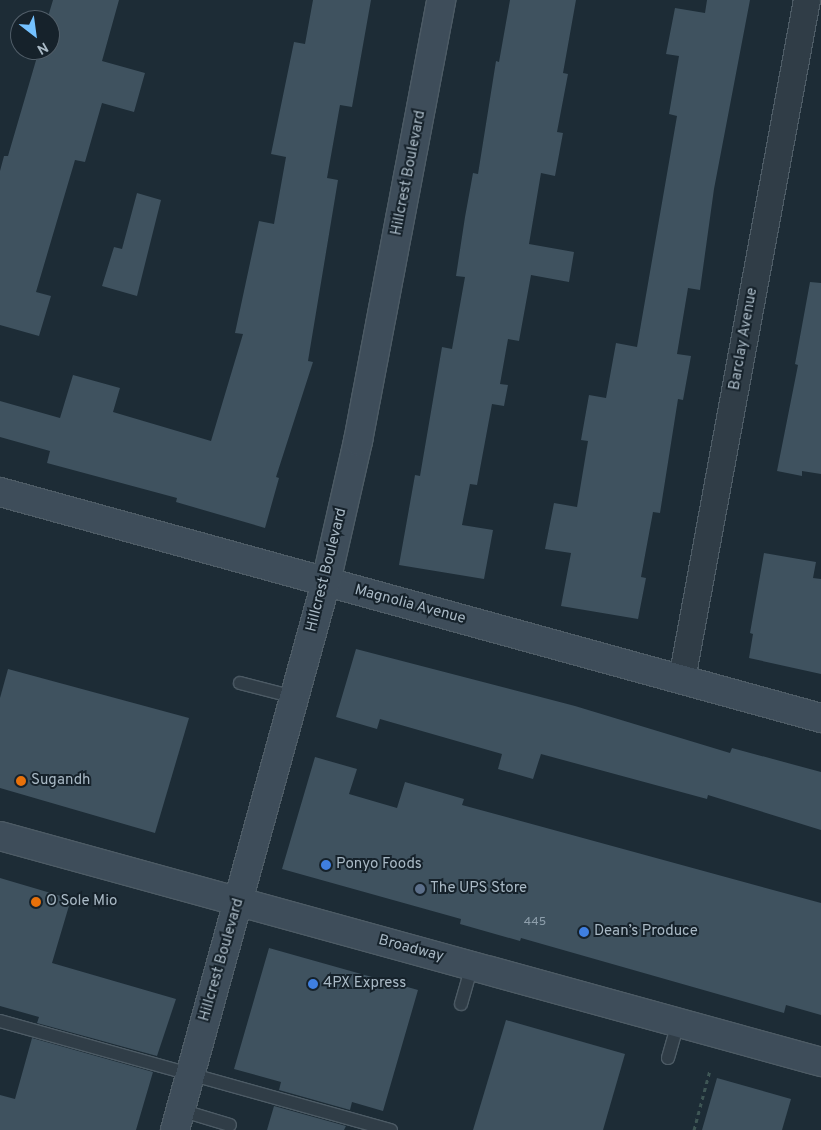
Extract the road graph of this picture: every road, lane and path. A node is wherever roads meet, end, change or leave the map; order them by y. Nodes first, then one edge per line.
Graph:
1 (441, 0) edge
2 (807, 0) edge
3 (0, 492) edge
4 (326, 582) junction
5 (682, 679) junction
6 (240, 683) dead end
7 (294, 697) junction
8 (821, 718) edge
9 (0, 836) edge
10 (238, 902) junction
11 (472, 966) junction
12 (461, 1004) dead end
13 (0, 1021) edge
14 (678, 1023) junction
15 (668, 1058) dead end
16 (821, 1062) edge
17 (710, 1070) dead end
18 (190, 1074) junction
19 (178, 1120) edge
20 (230, 1125) dead end
21 (387, 1129) edge
22 (694, 1130) edge

1 - 4 street, Hillcrest Boulevard
2 - 5 street, Barclay Avenue
3 - 4 street, Magnolia Avenue
4 - 5 street, Magnolia Avenue
4 - 7 street, Hillcrest Boulevard
5 - 8 street, Magnolia Avenue
6 - 7 lane
7 - 10 street, Hillcrest Boulevard
9 - 10 street, Broadway
10 - 11 street, Broadway
10 - 18 street, Hillcrest Boulevard
11 - 12 lane
11 - 14 street, Broadway
13 - 18 lane
14 - 15 lane
14 - 16 street, Broadway
17 - 22 path
18 - 19 street, Hillcrest Boulevard
18 - 21 lane
19 - 20 lane

